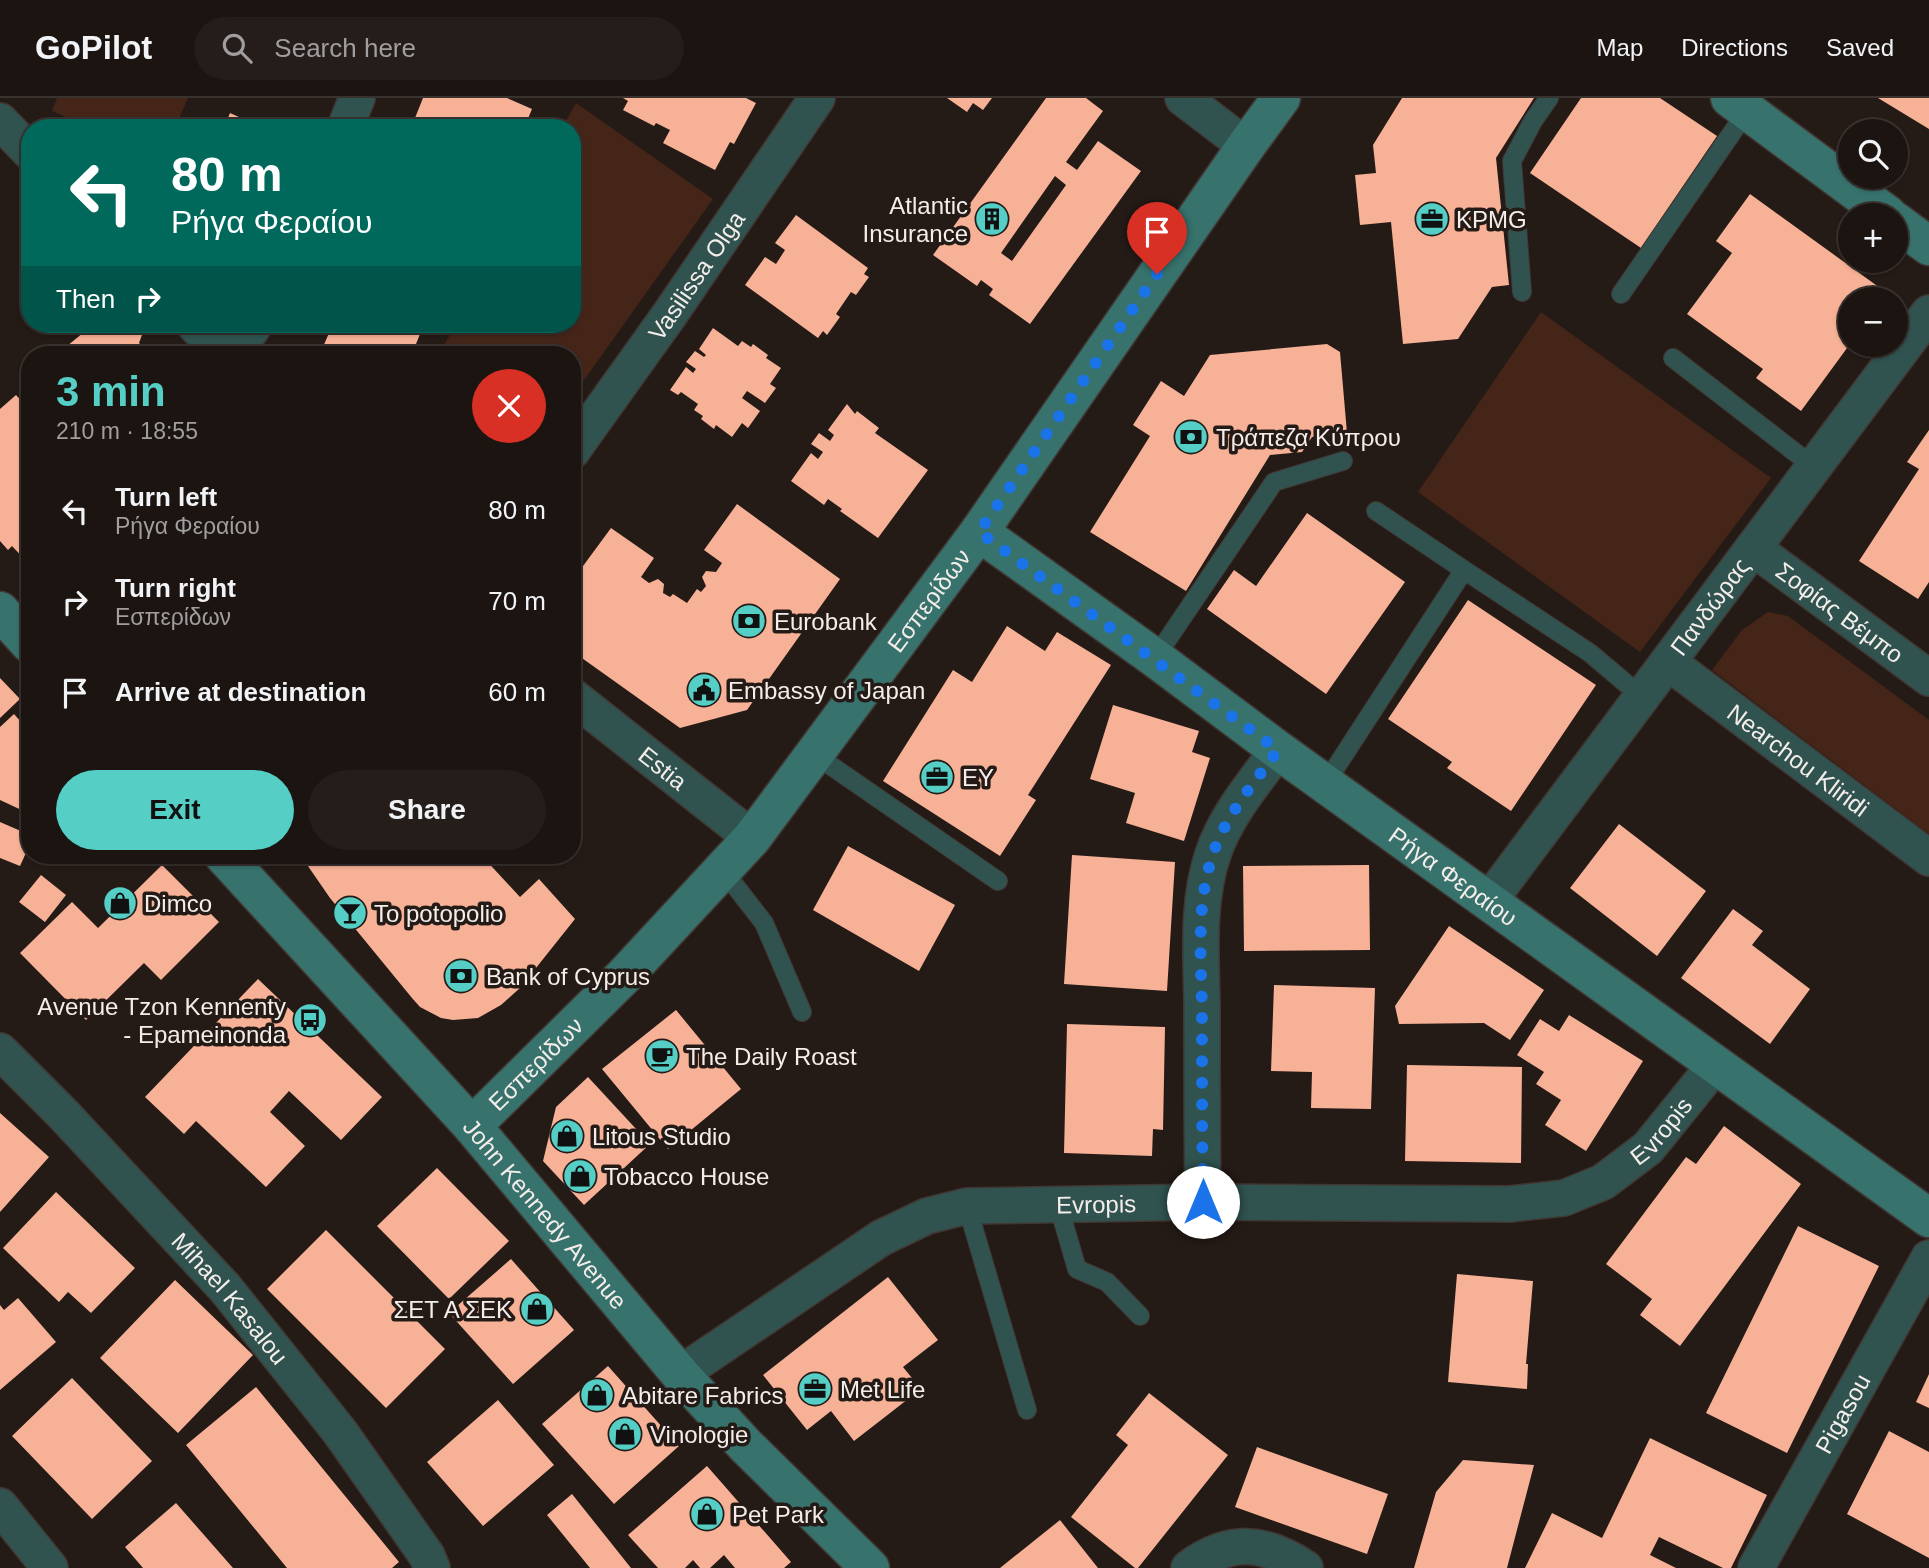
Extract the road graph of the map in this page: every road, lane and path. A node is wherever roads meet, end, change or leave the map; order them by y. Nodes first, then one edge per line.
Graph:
1 (357, 98) edge
2 (817, 98) edge
3 (1183, 98) edge
4 (1281, 98) edge
5 (1549, 98) edge
6 (1738, 104) edge
7 (349, 119) edge
8 (0, 121) edge
9 (21, 143) edge
10 (1245, 146) junction
11 (1872, 203) edge
12 (1908, 231) edge
13 (1929, 246) edge
14 (1522, 292) dead end
15 (1621, 294) dead end
16 (1929, 313) edge
17 (203, 333) edge
18 (215, 346) edge
19 (1673, 358) dead end
20 (581, 438) edge
21 (1343, 461) dead end
22 (1814, 467) junction
23 (1376, 511) dead end
24 (979, 532) junction
25 (1753, 548) junction
26 (1464, 570) junction
27 (0, 611) edge
28 (21, 634) edge
29 (1155, 658) junction
30 (1668, 662) junction
31 (1929, 678) edge
32 (1642, 697) junction
33 (581, 703) edge
34 (1278, 750) junction
35 (814, 754) junction
36 (1325, 784) junction
37 (752, 838) junction
38 (1929, 858) edge
39 (231, 864) edge
40 (722, 869) junction
41 (998, 881) dead end
42 (1489, 901) junction
43 (802, 1012) dead end
44 (0, 1051) edge
45 (1716, 1065) junction
46 (472, 1126) junction
47 (1203, 1202) junction
48 (1058, 1204) junction
49 (967, 1206) junction
50 (1929, 1218) edge
51 (1929, 1258) edge
52 (1140, 1316) dead end
53 (680, 1374) junction
54 (1027, 1410) dead end
55 (0, 1506) edge
56 (50, 1568) edge
57 (432, 1568) edge
58 (870, 1568) edge
59 (1189, 1568) edge
60 (1305, 1568) edge
61 (1756, 1568) edge

1 - 7 street
2 - 20 street, Vasilissa Olga
3 - 10 street
4 - 10 street, Εσπερίδων
5 - 14 lane
6 - 11 street
6 - 15 lane
8 - 9 street
10 - 24 street, Εσπερίδων
12 - 13 street
16 - 22 street, Πανδώρας
17 - 18 street
19 - 22 lane
21 - 29 lane
22 - 25 street, Πανδώρας
23 - 26 lane
24 - 29 street, Ρήγα Φεραίου
24 - 35 street, Εσπερίδων
25 - 30 street, Πανδώρας
25 - 31 street, Σοφίας Βέμπο
26 - 32 lane
26 - 36 lane
27 - 28 street
29 - 34 street, Ρήγα Φεραίου
30 - 32 street, Πανδώρας
30 - 38 street, Nearchou Kliridi
32 - 42 street, Πανδώρας
33 - 37 street, Estia
34 - 36 street, Ρήγα Φεραίου
34 - 47 street
35 - 37 street, Εσπερίδων
35 - 41 lane
36 - 42 street, Ρήγα Φεραίου
37 - 40 street, Εσπερίδων
39 - 46 street, John Kennedy Avenue
40 - 43 lane
40 - 46 street, Εσπερίδων
42 - 45 street, Ρήγα Φεραίου
44 - 57 street, Mihael Kasalou
45 - 47 street, Evropis
45 - 50 street, Ρήγα Φεραίου
46 - 53 street, John Kennedy Avenue
47 - 48 street, Evropis
48 - 49 street, Evropis
48 - 52 lane
49 - 53 street, Evropis
49 - 54 lane
51 - 61 street, Pigasou
53 - 58 street, John Kennedy Avenue
55 - 56 street
59 - 60 street

